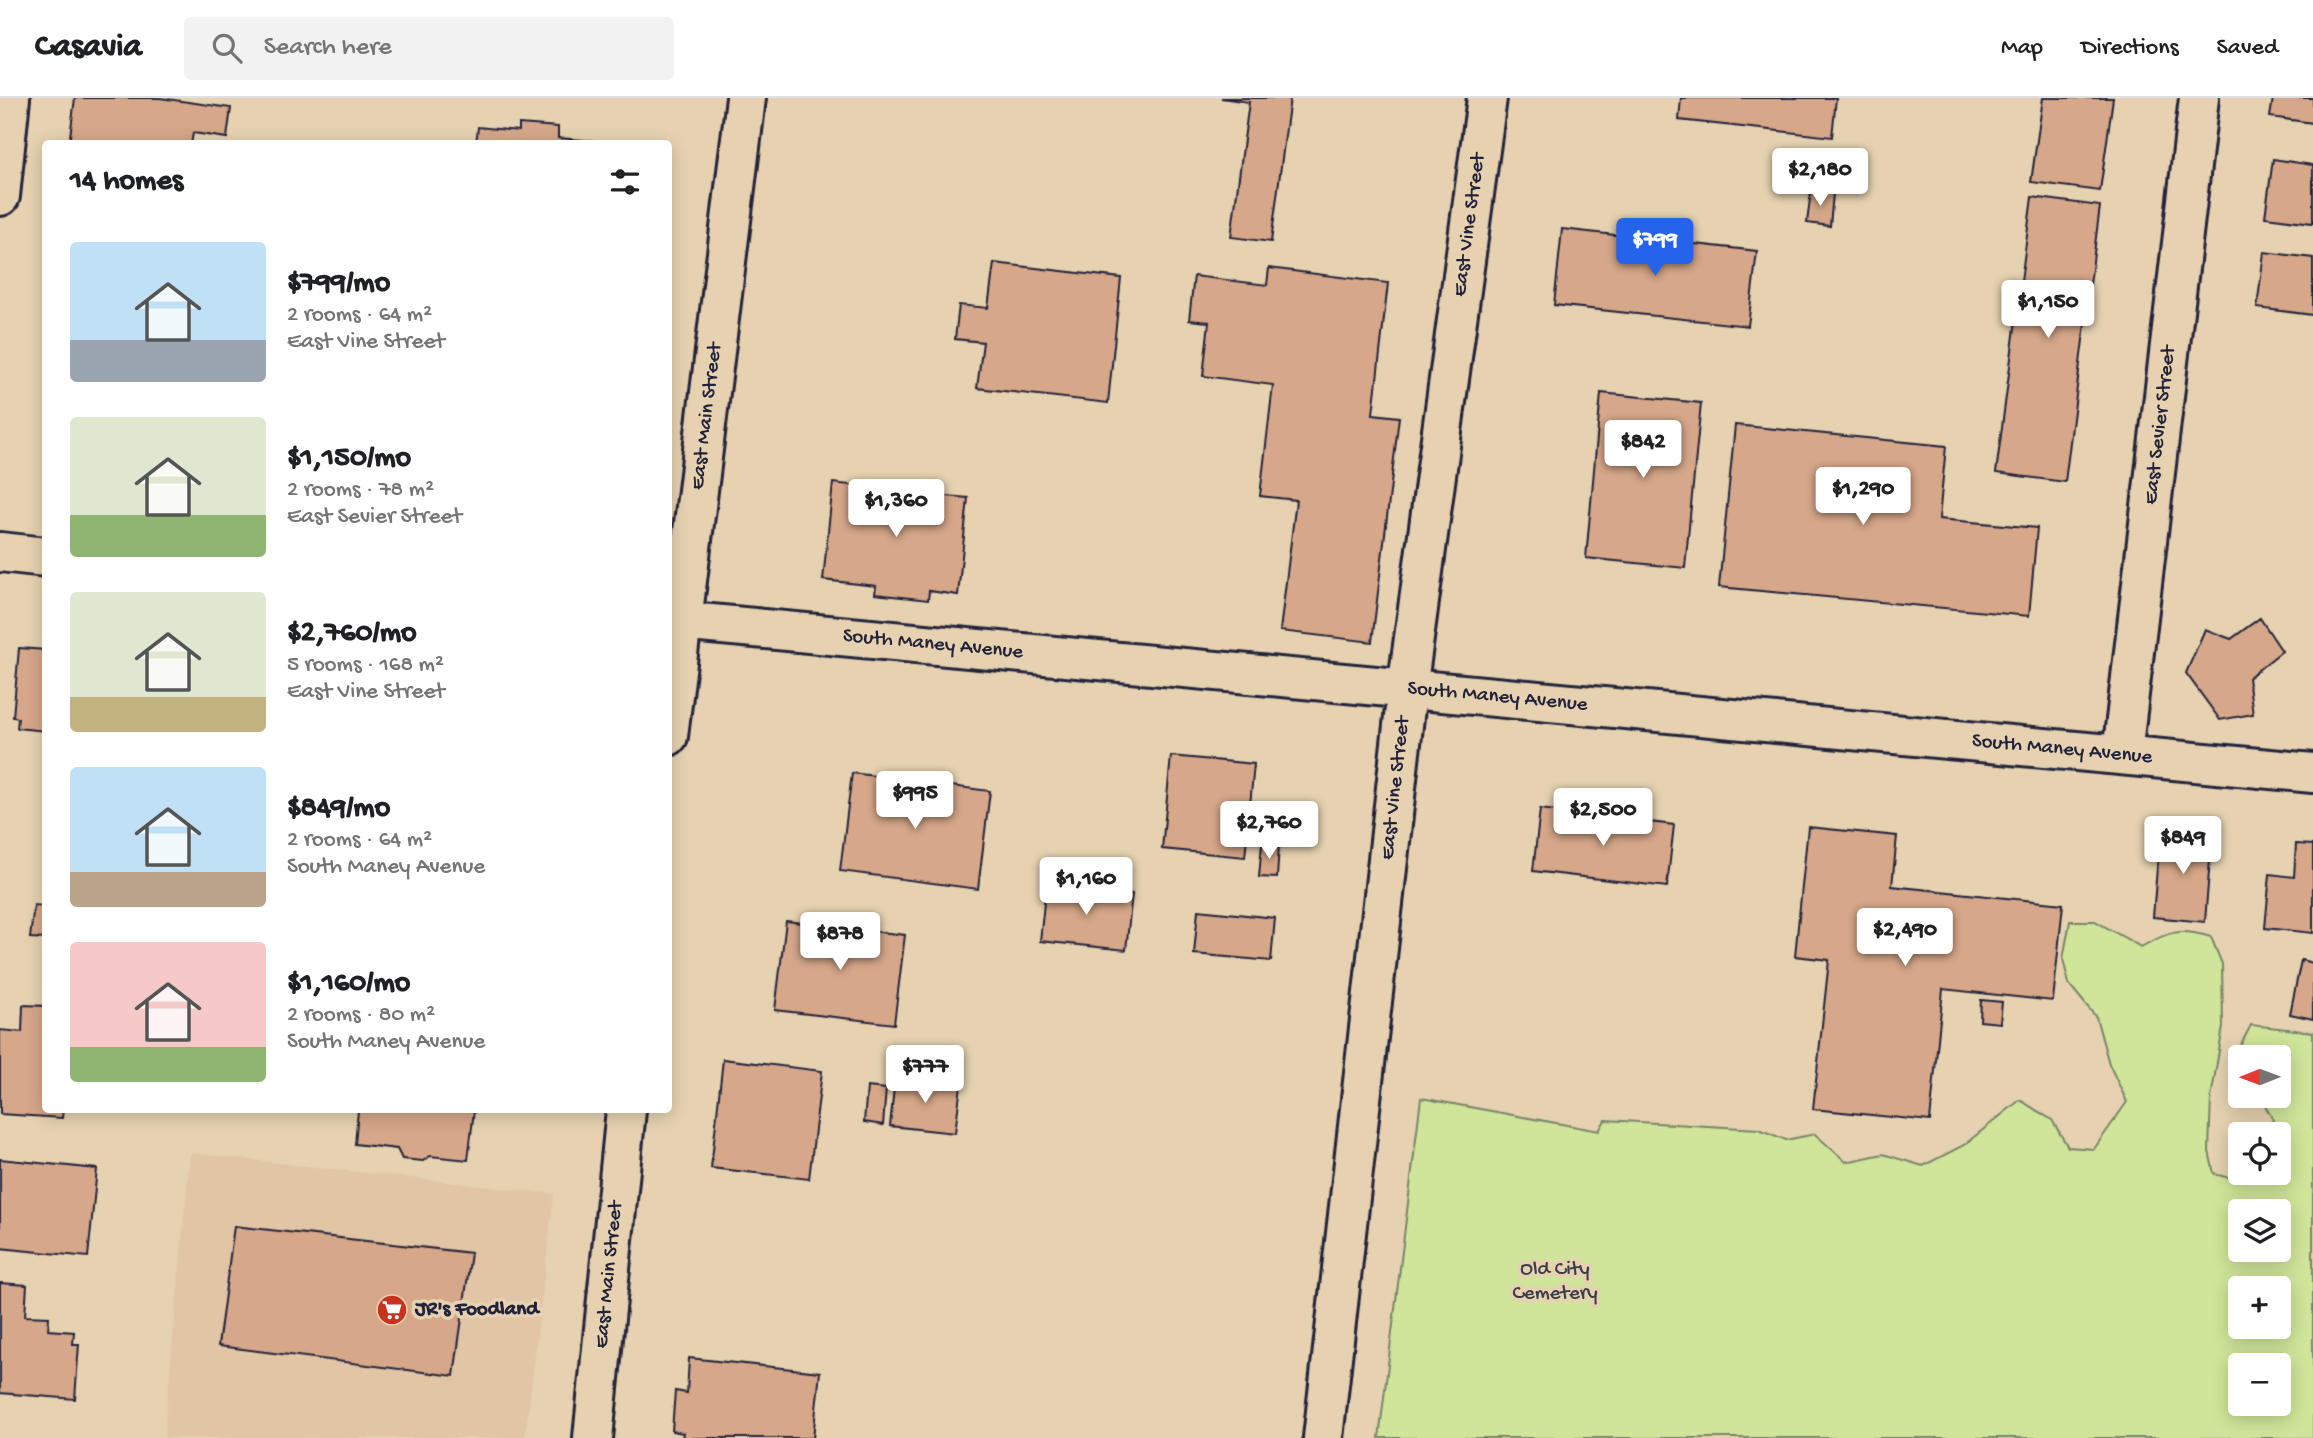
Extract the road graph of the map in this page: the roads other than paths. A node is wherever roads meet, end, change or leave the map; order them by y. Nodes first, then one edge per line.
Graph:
1 (10, 98) edge
2 (746, 98) edge
3 (1486, 98) edge
4 (2199, 98) edge
5 (0, 196) edge
6 (0, 552) edge
7 (42, 557) edge
8 (675, 621) edge
9 (672, 670) edge
10 (1407, 690) junction
11 (2122, 754) junction
12 (2313, 773) edge
13 (626, 1113) edge
14 (593, 1438) edge
15 (1323, 1438) edge

1 - 5 street
2 - 8 street, East Main Street
3 - 10 street, East Vine Street
4 - 11 street, East Sevier Street
6 - 7 street
8 - 9 street, East Main Street
8 - 10 street, South Maney Avenue
10 - 11 street, South Maney Avenue
10 - 15 street, East Vine Street
11 - 12 street, South Maney Avenue
13 - 14 street, East Main Street

